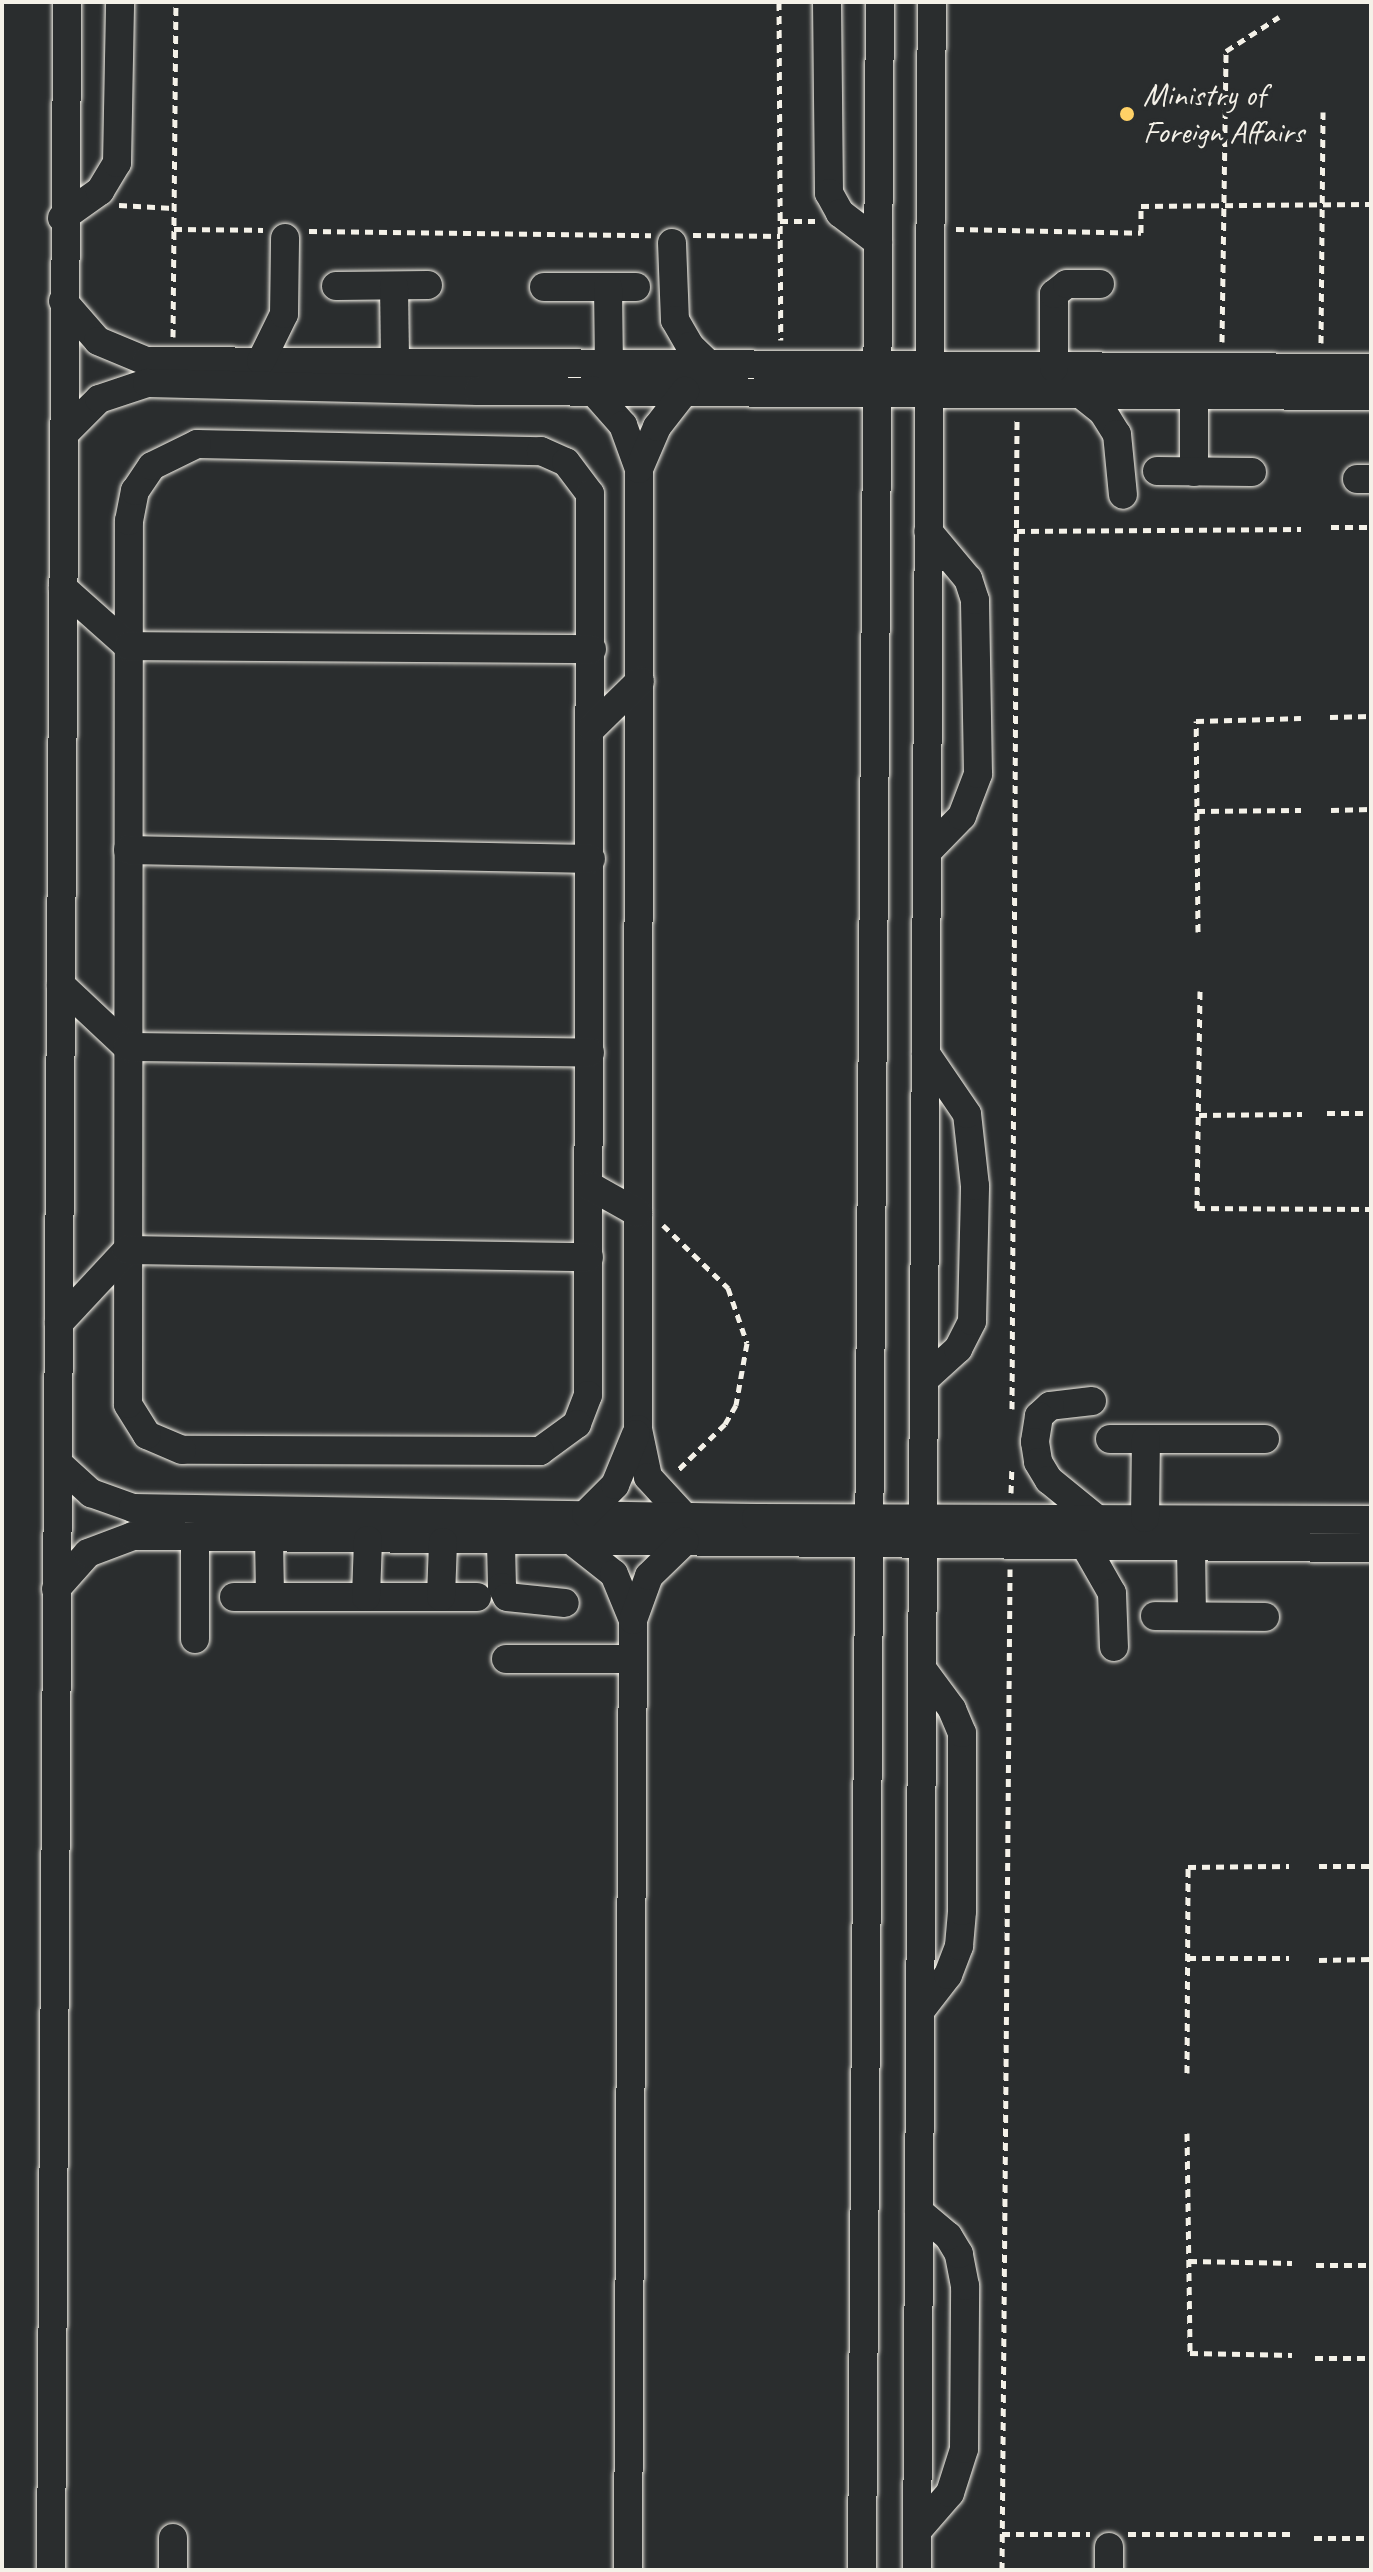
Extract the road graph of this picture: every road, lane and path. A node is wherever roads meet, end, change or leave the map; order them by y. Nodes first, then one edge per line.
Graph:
1 (67, 2) edge
2 (120, 2) edge
3 (176, 2) edge
4 (779, 2) edge
5 (827, 2) edge
6 (880, 2) edge
7 (932, 2) edge
8 (1279, 17) dead end
9 (1323, 112) dead end
10 (1322, 204) junction
11 (1371, 204) edge
12 (1227, 205) junction
13 (173, 208) junction
14 (74, 211) junction
15 (174, 229) junction
16 (931, 229) junction
17 (283, 233) junction
18 (780, 236) junction
19 (675, 238) junction
20 (878, 242) junction
21 (1100, 284) dead end
22 (428, 285) dead end
23 (336, 286) dead end
24 (394, 286) junction
25 (544, 287) dead end
26 (63, 301) junction
27 (173, 361) junction
28 (261, 361) junction
29 (395, 362) junction
30 (609, 364) junction
31 (710, 365) junction
32 (781, 365) junction
33 (1222, 367) junction
34 (1054, 368) junction
35 (1321, 368) junction
36 (1371, 368) edge
37 (877, 380) junction
38 (929, 380) junction
39 (592, 390) junction
40 (685, 391) junction
41 (1018, 394) junction
42 (1082, 395) junction
43 (1194, 395) junction
44 (1371, 396) edge
45 (64, 434) junction
46 (639, 469) junction
47 (1157, 471) dead end
48 (1194, 472) junction
49 (1252, 472) dead end
50 (1123, 495) dead end
51 (1331, 527) dead end
52 (1371, 527) edge
53 (1301, 529) dead end
54 (928, 531) junction
55 (1017, 531) junction
56 (63, 588) junction
57 (128, 646) junction
58 (592, 649) junction
59 (640, 681) junction
60 (1371, 716) edge
61 (1330, 717) dead end
62 (1301, 718) dead end
63 (592, 728) junction
64 (1371, 809) edge
65 (1301, 810) dead end
66 (1331, 810) dead end
67 (1197, 811) junction
68 (128, 850) junction
69 (927, 852) junction
70 (591, 859) junction
71 (1198, 932) dead end
72 (61, 985) junction
73 (1200, 991) dead end
74 (127, 1047) junction
75 (590, 1053) junction
76 (926, 1054) junction
77 (1327, 1113) dead end
78 (1371, 1113) edge
79 (1302, 1114) dead end
80 (1199, 1115) junction
81 (590, 1186) junction
82 (638, 1208) junction
83 (1371, 1209) edge
84 (127, 1250) junction
85 (589, 1257) junction
86 (59, 1323) junction
87 (925, 1379) junction
88 (1092, 1401) dead end
89 (1012, 1423) dead end
90 (638, 1429) junction
91 (1110, 1439) dead end
92 (1146, 1439) junction
93 (1265, 1439) dead end
94 (1012, 1454) dead end
95 (58, 1463) junction
96 (657, 1491) junction
97 (586, 1514) junction
98 (924, 1516) junction
99 (1096, 1518) junction
100 (1145, 1518) junction
101 (1371, 1520) edge
102 (683, 1528) junction
103 (870, 1530) junction
104 (1010, 1530) junction
105 (195, 1537) junction
106 (269, 1538) junction
107 (368, 1540) junction
108 (443, 1542) junction
109 (501, 1543) junction
110 (576, 1544) junction
111 (924, 1544) junction
112 (1084, 1544) junction
113 (1191, 1546) junction
114 (1371, 1548) edge
115 (56, 1589) junction
116 (234, 1597) dead end
117 (270, 1597) junction
118 (366, 1597) junction
119 (441, 1597) junction
120 (477, 1597) dead end
121 (565, 1603) dead end
122 (1155, 1616) dead end
123 (1192, 1616) junction
124 (1265, 1617) dead end
125 (633, 1620) junction
126 (195, 1639) dead end
127 (1114, 1647) dead end
128 (506, 1659) dead end
129 (633, 1659) junction
130 (923, 1670) junction
131 (1289, 1866) dead end
132 (1319, 1866) dead end
133 (1371, 1866) edge
134 (1188, 1958) junction
135 (1289, 1958) dead end
136 (1371, 1959) edge
137 (1319, 1960) dead end
138 (921, 2010) junction
139 (1187, 2073) dead end
140 (1187, 2133) dead end
141 (919, 2212) junction
142 (1189, 2261) junction
143 (1292, 2263) dead end
144 (1316, 2265) dead end
145 (1371, 2265) edge
146 (1292, 2355) dead end
147 (1315, 2358) dead end
148 (1371, 2358) edge
149 (917, 2531) junction
150 (1002, 2534) junction
151 (1291, 2534) dead end
152 (173, 2538) dead end
153 (1314, 2538) dead end
154 (1371, 2538) edge
155 (1109, 2546) edge
156 (51, 2570) edge
157 (173, 2570) edge
158 (628, 2570) edge
159 (862, 2570) edge
160 (917, 2570) edge
161 (1002, 2570) edge

1 - 14 street
2 - 14 street
3 - 13 path
4 - 18 path
5 - 20 street
6 - 20 street
7 - 16 street
8 - 12 path
9 - 10 path
10 - 11 path
10 - 12 path
10 - 35 path
12 - 16 path
12 - 33 path
13 - 14 path
13 - 15 path
14 - 26 street
15 - 17 path
15 - 27 path
16 - 38 street
17 - 19 path
17 - 28 street
18 - 19 path
18 - 32 path
19 - 31 street
20 - 37 street
21 - 34 street
22 - 24 street
23 - 24 street
24 - 29 street
25 - 30 street
26 - 27 street
26 - 45 street
27 - 28 street
28 - 29 street
29 - 30 street
30 - 31 street
31 - 32 street
32 - 37 street
33 - 34 street
33 - 35 street
34 - 38 street
35 - 36 street
37 - 38 street
37 - 40 street
37 - 103 street
38 - 41 street
38 - 54 street
39 - 40 street
39 - 45 street
39 - 46 street
40 - 46 street
41 - 42 street
41 - 55 path
42 - 43 street
42 - 50 street
43 - 44 street
43 - 48 street
45 - 56 street
46 - 59 street
47 - 48 street
48 - 49 street
51 - 52 path
53 - 55 path
54 - 69 street
54 - 69 street
55 - 89 path
56 - 57 street
56 - 72 street
57 - 58 street
57 - 58 street
57 - 68 street
58 - 63 street
59 - 63 street
59 - 82 street
60 - 61 path
62 - 67 path
63 - 70 street
64 - 66 path
65 - 67 path
67 - 71 path
68 - 70 street
68 - 74 street
69 - 76 street
70 - 75 street
72 - 74 street
72 - 86 street
73 - 80 path
74 - 75 street
74 - 84 street
75 - 81 street
76 - 87 street
76 - 87 street
77 - 78 path
79 - 80 path
80 - 83 path
81 - 82 street
81 - 85 street
82 - 90 street
82 - 96 path
84 - 85 street
84 - 85 street
84 - 86 street
86 - 95 street
87 - 98 street
88 - 99 street
90 - 96 street
90 - 97 street
91 - 92 street
92 - 93 street
92 - 100 street
94 - 104 path
95 - 97 street
95 - 115 street
96 - 102 street
97 - 102 street
98 - 103 street
98 - 104 street
98 - 111 street
99 - 100 street
99 - 104 street
100 - 101 street
102 - 103 street
102 - 110 street
102 - 125 street
103 - 111 street
103 - 159 street
104 - 111 street
104 - 112 street
104 - 150 path
105 - 106 street
105 - 115 street
105 - 126 street
106 - 107 street
106 - 117 street
107 - 108 street
107 - 118 street
108 - 109 street
108 - 119 street
109 - 110 street
109 - 121 street
110 - 125 street
111 - 130 street
112 - 113 street
112 - 127 street
113 - 114 street
113 - 123 street
115 - 156 street
116 - 117 street
117 - 118 street
118 - 119 street
119 - 120 street
122 - 123 street
123 - 124 street
125 - 129 street
128 - 129 street
129 - 158 street
130 - 138 street
130 - 138 street
131 - 134 path
132 - 133 path
134 - 135 path
134 - 139 path
136 - 137 path
138 - 141 street
140 - 142 path
141 - 149 street
141 - 149 street
142 - 143 path
142 - 146 path
144 - 145 path
147 - 148 path
149 - 160 street
150 - 155 path
150 - 161 path
151 - 155 path
152 - 157 street
153 - 154 path

